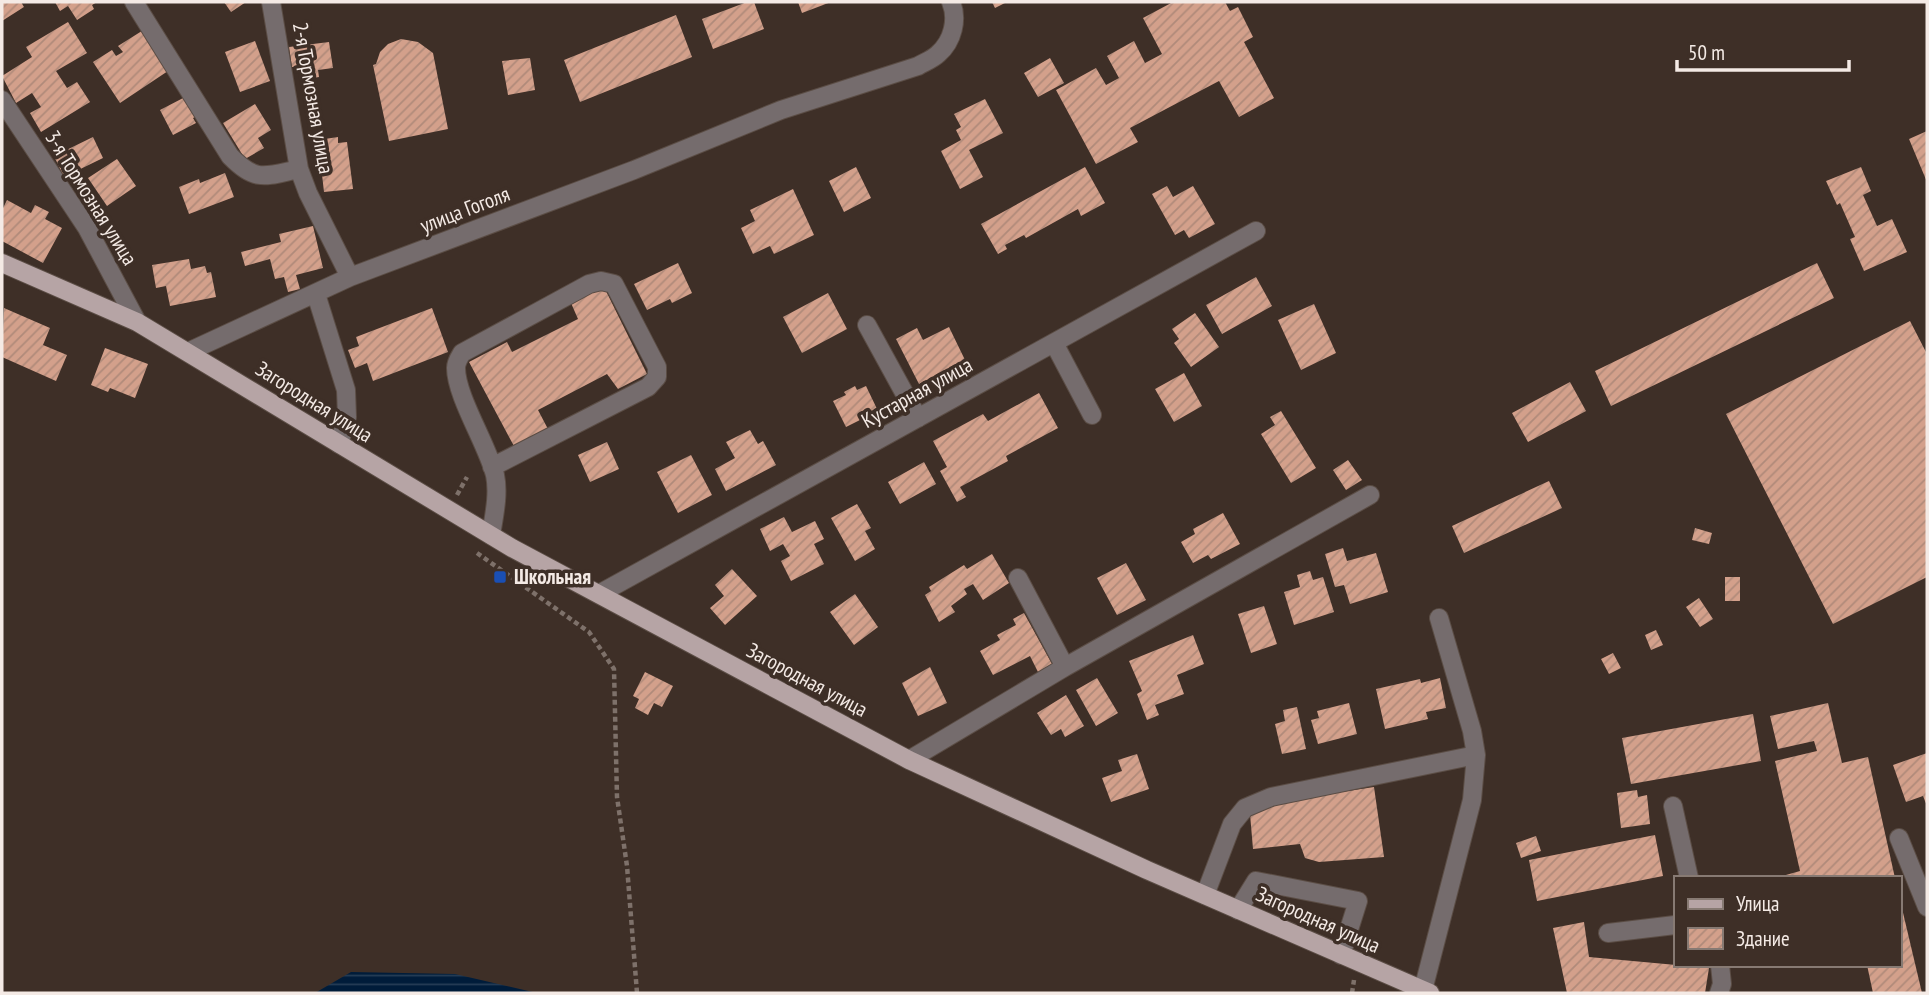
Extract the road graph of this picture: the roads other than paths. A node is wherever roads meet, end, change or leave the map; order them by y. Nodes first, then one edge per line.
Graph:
1 (134, 2) edge
2 (271, 2) edge
3 (951, 2) edge
4 (2, 100) edge
5 (299, 169) junction
6 (1256, 231) dead end
7 (2, 263) edge
8 (350, 277) junction
9 (316, 294) junction
10 (137, 322) junction
11 (867, 325) dead end
12 (1054, 343) junction
13 (190, 351) junction
14 (1092, 415) dead end
15 (918, 418) junction
16 (339, 444) junction
17 (492, 467) junction
18 (1370, 495) dead end
19 (491, 535) junction
20 (1018, 578) dead end
21 (599, 594) junction
22 (1439, 618) dead end
23 (1065, 667) junction
24 (1476, 755) junction
25 (909, 760) junction
26 (1673, 806) dead end
27 (1899, 838) dead end
28 (1689, 876) edge
29 (1205, 895) junction
30 (1927, 907) edge
31 (1238, 910) junction
32 (1674, 925) edge
33 (1608, 933) dead end
34 (1341, 955) junction
35 (1720, 967) edge
36 (1427, 992) edge
37 (1719, 993) edge

1 - 5 street
2 - 5 street, 2-я Тормозная улица
3 - 8 street, улица Гоголя
4 - 10 street, 3-я Тормозная улица
5 - 8 street, 2-я Тормозная улица
6 - 12 street, Кустарная улица
7 - 10 main road
8 - 9 street, улица Гоголя
9 - 13 street, улица Гоголя
9 - 16 street
10 - 13 main road
11 - 15 street
12 - 14 street
12 - 15 street, Кустарная улица
13 - 16 main road, Загородная улица
15 - 21 street, Кустарная улица
16 - 19 main road, Загородная улица
17 - 17 street
17 - 19 street
18 - 23 street
19 - 21 main road, Загородная улица
20 - 23 street
21 - 25 main road, Загородная улица
22 - 24 street
23 - 25 street
24 - 29 street
24 - 36 street
25 - 29 main road, Загородная улица
26 - 28 street
27 - 30 street
29 - 31 main road, Загородная улица
31 - 34 main road, Загородная улица
31 - 34 street
32 - 33 street
34 - 36 main road, Загородная улица
35 - 37 street

